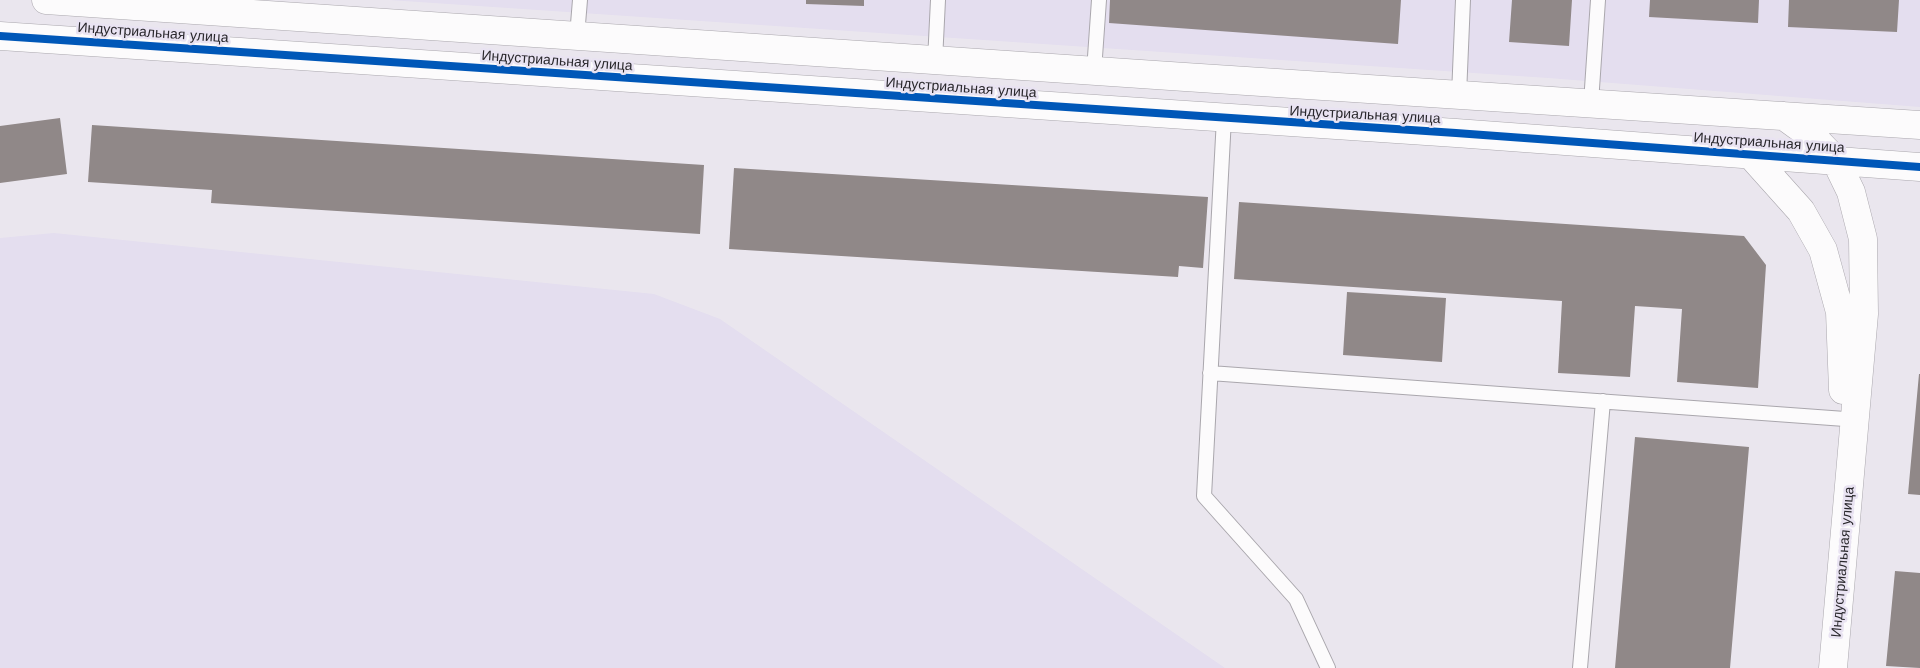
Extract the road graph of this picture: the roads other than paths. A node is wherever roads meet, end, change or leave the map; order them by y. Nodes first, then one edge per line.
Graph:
1 (46, 0) edge
2 (580, 0) edge
3 (938, 0) edge
4 (1099, 0) edge
5 (1463, 0) edge
6 (1598, 0) edge
7 (260, 7) edge
8 (0, 36) edge
9 (577, 36) junction
10 (258, 52) junction
11 (935, 61) junction
12 (1094, 71) junction
13 (1459, 94) junction
14 (932, 99) junction
15 (1591, 103) junction
16 (1092, 109) junction
17 (1784, 116) junction
18 (1224, 118) junction
19 (1920, 125) edge
20 (1750, 154) junction
21 (1836, 161) junction
22 (1920, 167) edge
23 (1210, 373) junction
24 (1603, 401) junction
25 (1844, 419) junction
26 (1848, 504) junction
27 (1328, 668) edge
28 (1580, 668) edge
29 (1833, 668) edge

1 - 7 street, Индустриальная улица
2 - 9 lane
3 - 11 lane
4 - 12 lane
5 - 13 lane
6 - 15 lane
7 - 9 street, Индустриальная улица
7 - 10 street
8 - 10 street, Индустриальная улица
9 - 11 street, Индустриальная улица
10 - 14 street, Индустриальная улица
11 - 12 street, Индустриальная улица
11 - 14 street
12 - 13 street, Индустриальная улица
12 - 16 street
13 - 15 street, Индустриальная улица
14 - 16 street, Индустриальная улица
15 - 17 street, Индустриальная улица
16 - 18 street, Индустриальная улица
17 - 19 street, Индустриальная улица
17 - 21 street
18 - 20 street, Индустриальная улица
18 - 23 lane
20 - 21 street, Индустриальная улица
20 - 25 street
21 - 22 street, Индустриальная улица
21 - 26 street, Индустриальная улица
23 - 24 lane
23 - 27 lane
24 - 25 lane
24 - 28 lane
25 - 26 street
26 - 29 street, Индустриальная улица

